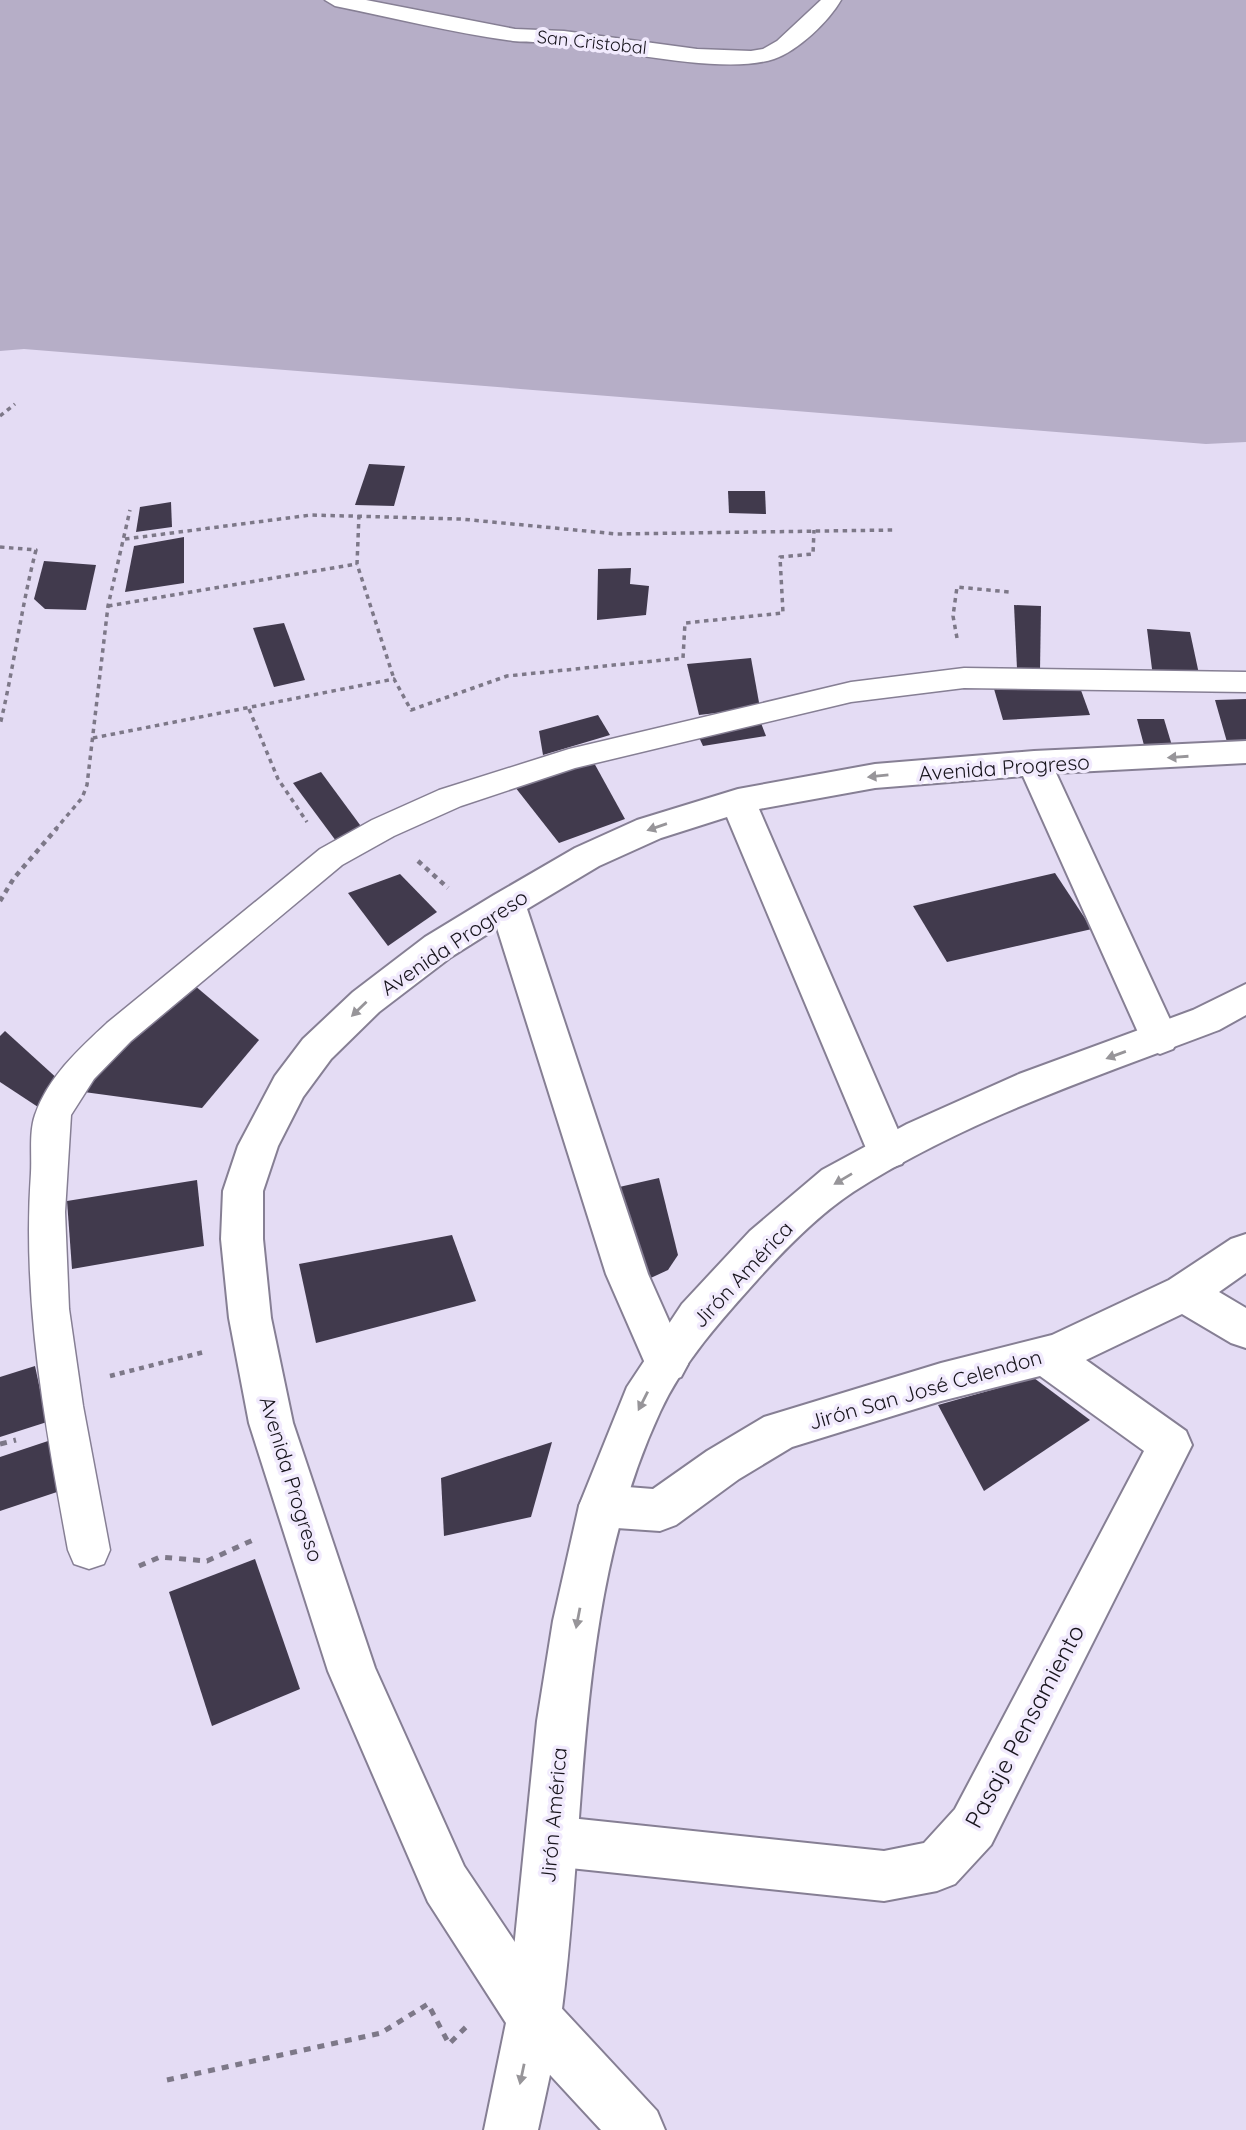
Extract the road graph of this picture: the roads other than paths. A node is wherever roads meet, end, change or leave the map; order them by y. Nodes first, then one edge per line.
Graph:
1 (335, 0) edge
2 (831, 0) edge
3 (1246, 682) edge
4 (1246, 752) edge
5 (1034, 763) junction
6 (738, 801) junction
7 (494, 912) junction
8 (1246, 998) edge
9 (1160, 1039) junction
10 (888, 1153) junction
11 (1246, 1251) edge
12 (1184, 1293) junction
13 (1246, 1329) edge
14 (1045, 1355) junction
15 (666, 1364) junction
16 (602, 1506) junction
17 (89, 1550) road end
18 (551, 1842) junction
19 (523, 2001) junction
20 (511, 2130) edge
21 (638, 2130) edge

1 - 2 lane, San Cristobal
3 - 17 lane
4 -> 5 street, Avenida Progreso
5 -> 6 street, Avenida Progreso
5 - 9 street
6 -> 7 street, Avenida Progreso
6 - 10 street
7 - 15 street
7 -> 19 street, Avenida Progreso
8 - 9 street, Jirón América
9 -> 10 street, Jirón América
10 -> 15 street, Jirón América
11 - 12 street, Jirón San José Celendon
12 - 13 street
12 - 14 street, Jirón San José Celendon
14 - 16 street, Jirón San José Celendon
14 - 18 street, Pasaje Pensamiento
15 -> 16 street, Jirón América
16 -> 18 street, Jirón América
18 - 19 street, Jirón América
19 -> 20 street, Jirón América
19 - 21 street, Avenida Progreso

